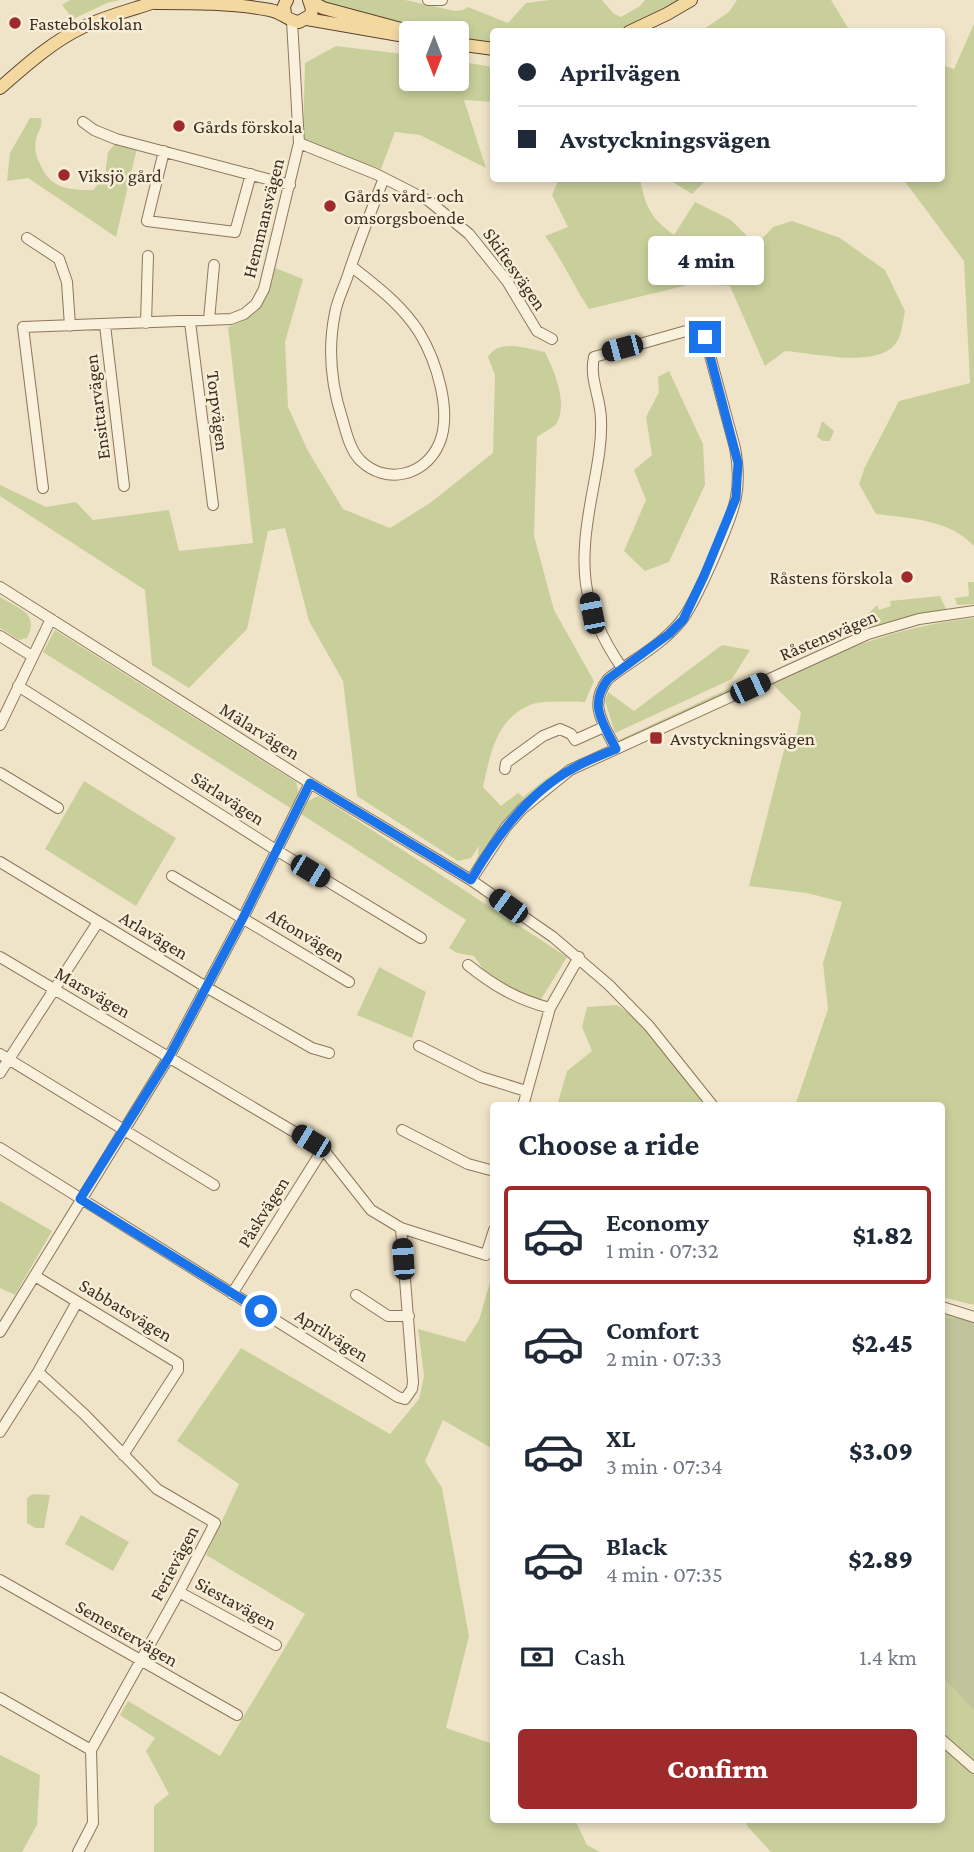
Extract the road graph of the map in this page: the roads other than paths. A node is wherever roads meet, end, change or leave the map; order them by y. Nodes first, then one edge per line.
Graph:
1 (287, 0) edge
2 (309, 0) edge
3 (428, 0) edge
4 (442, 0) edge
5 (691, 0) edge
6 (156, 2) edge
7 (296, 22) junction
8 (399, 28) edge
9 (637, 28) edge
10 (399, 35) edge
11 (469, 45) edge
12 (490, 48) edge
13 (0, 88) edge
14 (83, 122) dead end
15 (299, 143) junction
16 (164, 151) junction
17 (251, 174) junction
18 (384, 178) junction
19 (290, 185) junction
20 (27, 238) dead end
21 (148, 256) dead end
22 (214, 265) dead end
23 (351, 266) junction
24 (209, 320) junction
25 (190, 322) junction
26 (146, 323) junction
27 (105, 325) junction
28 (70, 326) junction
29 (552, 339) dead end
30 (124, 485) dead end
31 (43, 488) dead end
32 (212, 505) dead end
33 (0, 587) edge
34 (974, 611) edge
35 (51, 620) junction
36 (0, 636) edge
37 (32, 656) junction
38 (622, 668) junction
39 (18, 686) junction
40 (0, 725) edge
41 (604, 727) junction
42 (616, 749) junction
43 (505, 769) dead end
44 (0, 773) edge
45 (310, 783) junction
46 (58, 808) dead end
47 (276, 850) junction
48 (0, 862) edge
49 (172, 876) dead end
50 (471, 880) junction
51 (243, 918) junction
52 (98, 922) junction
53 (421, 938) dead end
54 (0, 957) edge
55 (579, 957) junction
56 (468, 965) dead end
57 (349, 982) dead end
58 (206, 987) junction
59 (53, 988) junction
60 (550, 1008) junction
61 (419, 1046) dead end
62 (329, 1054) dead end
63 (4, 1056) edge
64 (169, 1057) junction
65 (0, 1073) edge
66 (526, 1091) junction
67 (524, 1102) edge
68 (710, 1102) edge
69 (402, 1130) dead end
70 (122, 1131) junction
71 (0, 1148) edge
72 (323, 1149) junction
73 (490, 1170) edge
74 (214, 1185) dead end
75 (80, 1199) junction
76 (401, 1228) junction
77 (490, 1242) edge
78 (35, 1276) junction
79 (232, 1294) junction
80 (356, 1295) dead end
81 (76, 1303) junction
82 (945, 1308) edge
83 (409, 1316) junction
84 (974, 1317) edge
85 (0, 1332) edge
86 (38, 1372) junction
87 (0, 1432) edge
88 (123, 1455) junction
89 (0, 1580) edge
90 (179, 1592) junction
91 (276, 1645) dead end
92 (140, 1661) junction
93 (0, 1698) edge
94 (237, 1715) dead end
95 (945, 1743) edge
96 (91, 1750) junction
97 (974, 1768) edge
98 (78, 1852) edge

1 - 7 main road
2 - 7 main road
2 - 8 main road
3 - 4 street
5 - 9 main road
6 - 7 main road
6 - 13 main road
7 - 10 main road
7 - 15 street, Hemmansvägen
11 - 12 main road
14 - 16 street
15 - 18 street, Skiftesvägen
15 - 19 street, Hemmansvägen
16 - 17 street
16 - 17 street
17 - 19 street
18 - 23 street
18 - 29 street, Skiftesvägen
19 - 24 street, Hemmansvägen
20 - 28 street
21 - 26 street
22 - 24 street
23 - 23 street
24 - 25 street, Hemmansvägen
25 - 26 street, Hemmansvägen
25 - 32 street, Torpvägen
26 - 27 street, Hemmansvägen
27 - 28 street, Hemmansvägen
27 - 30 street, Ensittarvägen
28 - 31 street, Hemmansvägen
33 - 35 street, Mälarvägen
34 - 42 street, Råstensvägen
35 - 37 street
35 - 45 street, Mälarvägen
36 - 37 street
37 - 39 street
38 - 38 street
38 - 41 street
39 - 40 street
39 - 47 street, Särlavägen
41 - 42 street
41 - 43 street
42 - 50 street, Råstensvägen
44 - 46 street
45 - 47 street
45 - 50 street, Mälarvägen
47 - 51 street
47 - 53 street, Särlavägen
48 - 52 street, Arlavägen
49 - 51 street, Aftonvägen
50 - 55 street, Mälarvägen
51 - 57 street, Aftonvägen
51 - 58 street
52 - 58 street, Arlavägen
52 - 59 street
54 - 59 street, Marsvägen
55 - 60 street
55 - 68 street, Mälarvägen
56 - 60 street
58 - 62 street, Arlavägen
58 - 64 street
59 - 63 street
59 - 64 street, Marsvägen
60 - 66 street
61 - 66 street
63 - 65 street
63 - 70 street
64 - 70 street
64 - 72 street, Marsvägen
66 - 67 street
69 - 73 street
70 - 74 street
70 - 75 street
71 - 75 street, Aprilvägen
72 - 76 street
72 - 79 street, Påskvägen
75 - 78 street
75 - 79 street, Aprilvägen
76 - 77 street
76 - 83 street
78 - 81 street, Sabbatsvägen
78 - 85 street
79 - 83 street, Aprilvägen
80 - 83 street
81 - 86 street
81 - 88 street, Sabbatsvägen
82 - 84 street
86 - 87 street
86 - 88 street, Ferievägen
88 - 90 street, Ferievägen
89 - 92 street, Semestervägen
90 - 91 street, Siestavägen
90 - 92 street, Ferievägen
92 - 94 street, Semestervägen
92 - 96 street, Ferievägen
93 - 96 street
95 - 97 street
96 - 98 street

